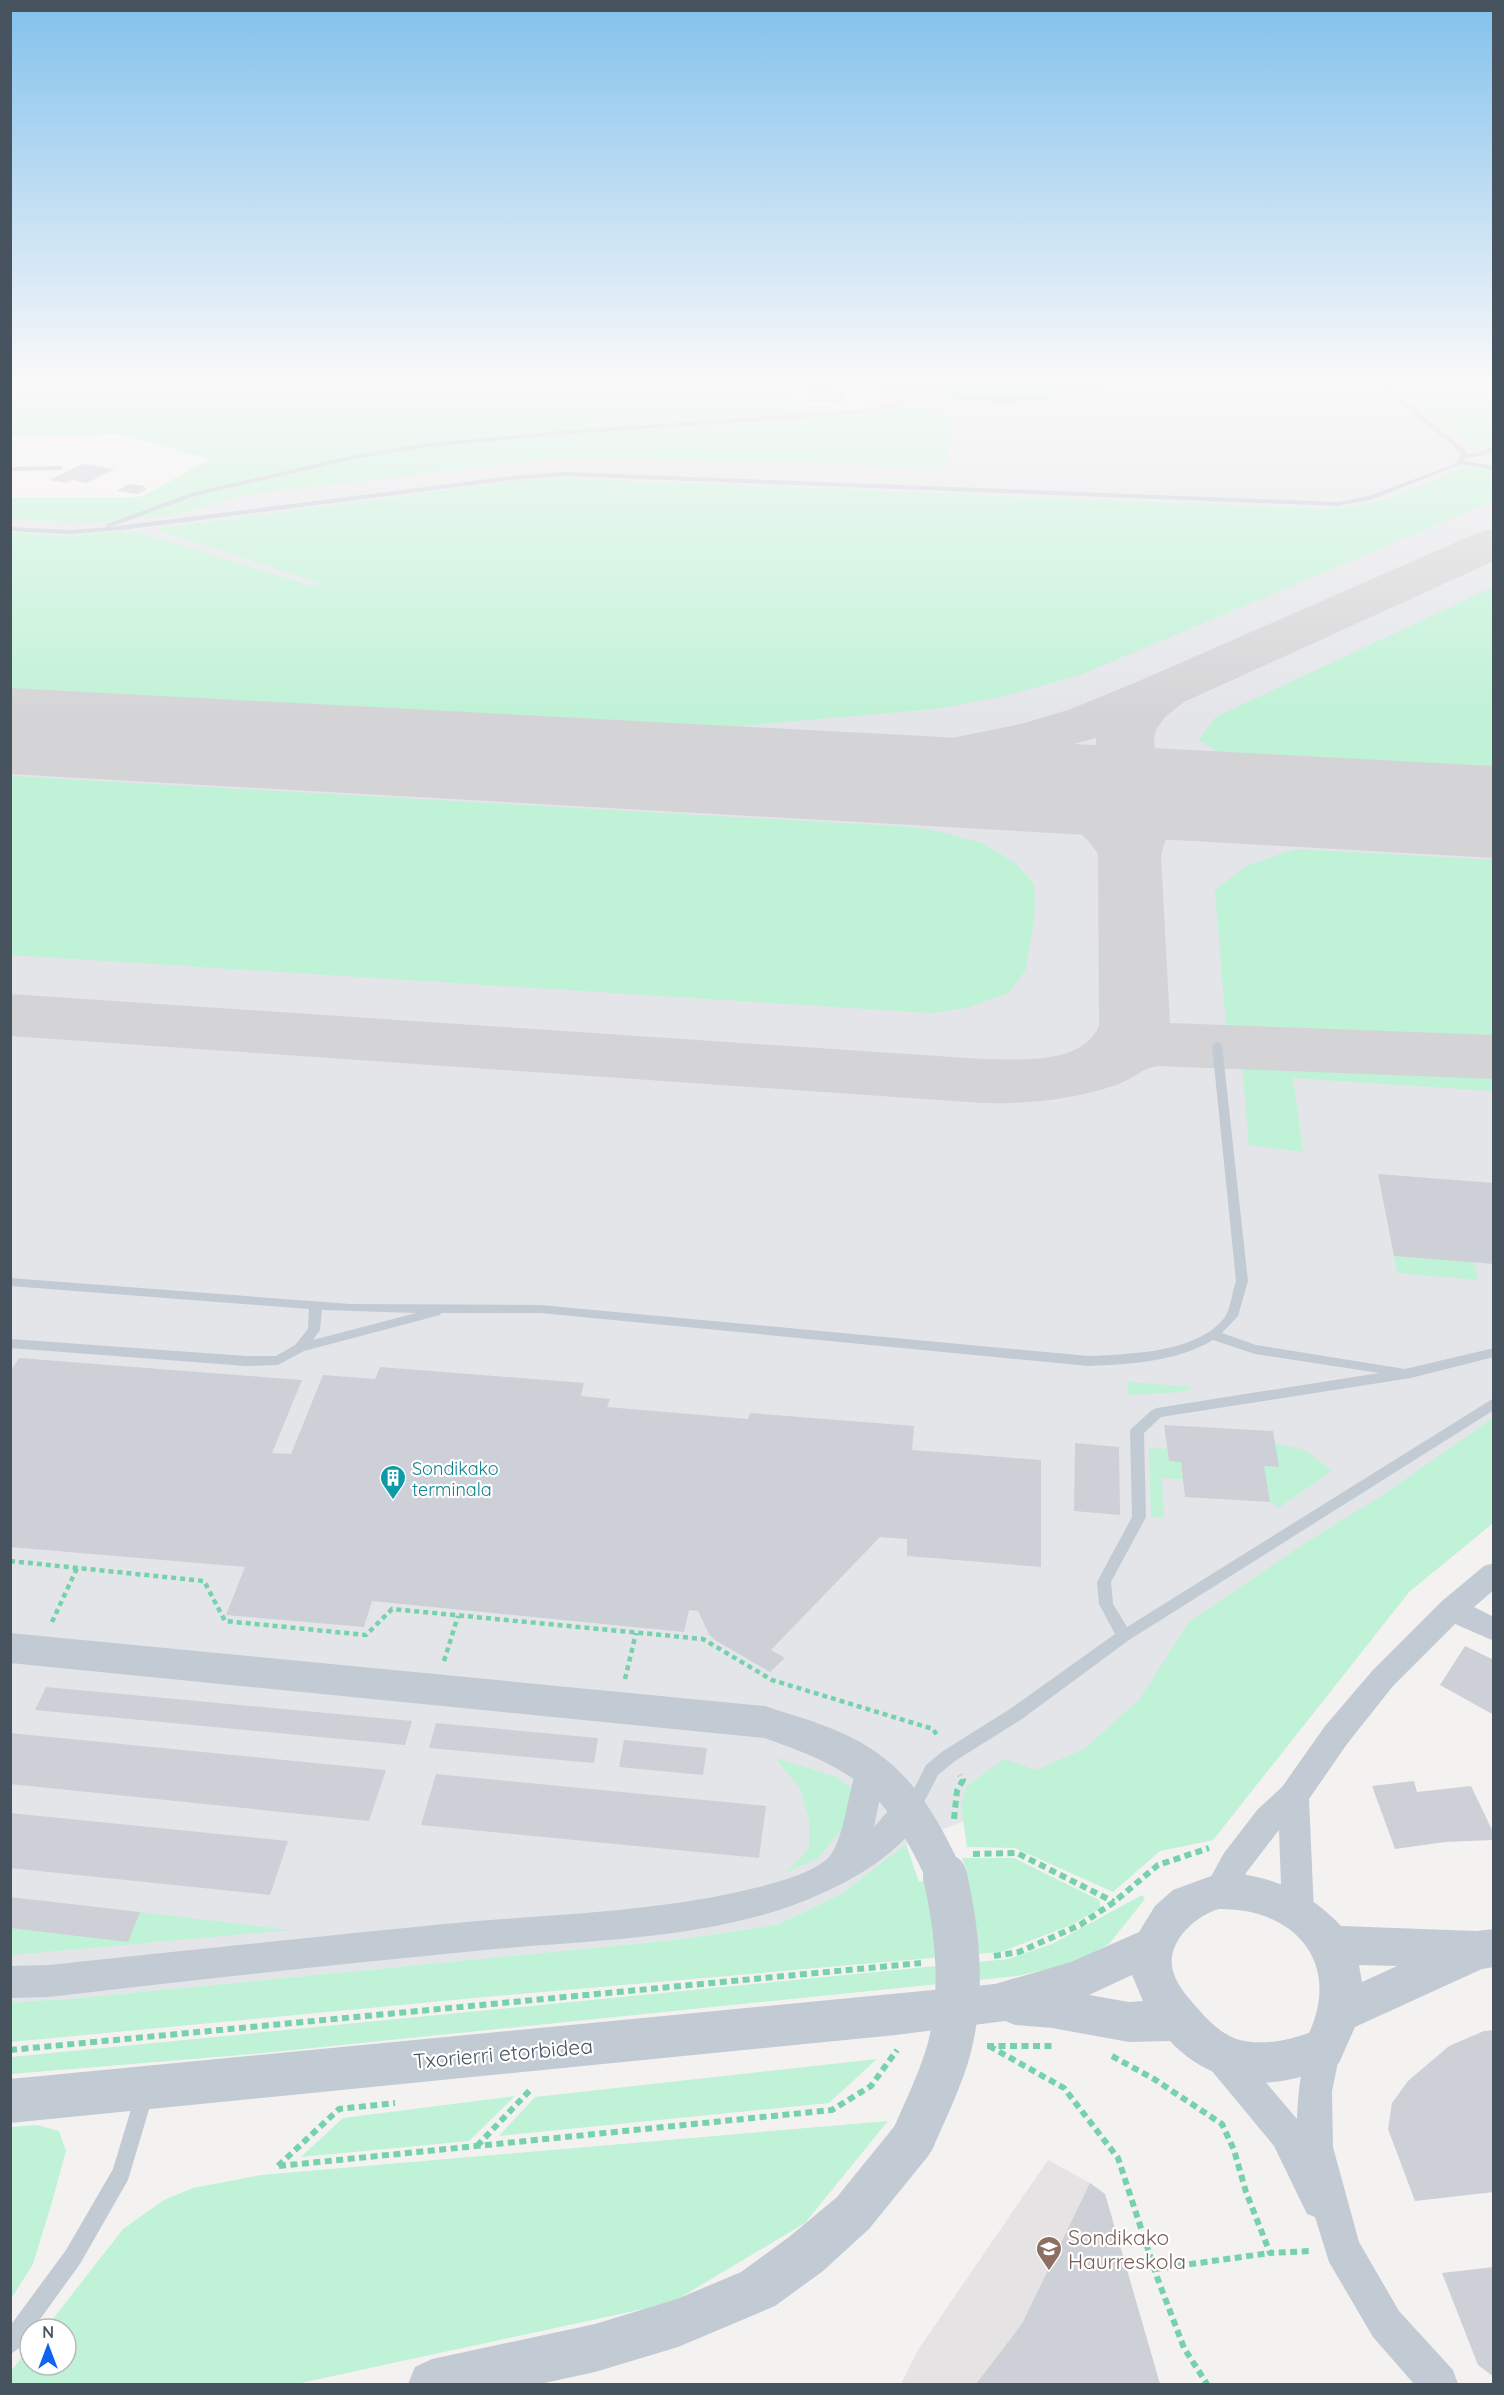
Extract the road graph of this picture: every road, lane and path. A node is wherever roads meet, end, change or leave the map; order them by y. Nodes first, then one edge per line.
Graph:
1 (191, 495) edge
2 (384, 495) edge
3 (1108, 495) edge
4 (1379, 495) edge
5 (10, 529) edge
6 (92, 531) junction
7 (1217, 1045) dead end
8 (10, 1282) edge
9 (316, 1305) junction
10 (450, 1308) junction
11 (1213, 1335) junction
12 (10, 1342) edge
13 (300, 1348) junction
14 (1494, 1352) edge
15 (1411, 1373) junction
16 (1494, 1403) edge
17 (1494, 1574) edge
18 (1452, 1609) junction
19 (1494, 1630) edge
20 (1124, 1636) junction
21 (10, 1648) edge
22 (871, 1767) junction
23 (1293, 1796) junction
24 (911, 1809) junction
25 (1212, 1846) dead end
26 (838, 1872) junction
27 (1219, 1891) junction
28 (1298, 1912) junction
29 (1330, 1945) junction
30 (1153, 1946) junction
31 (1485, 1949) edge
32 (982, 1957) dead end
33 (923, 1963) dead end
34 (10, 1982) edge
35 (995, 2004) junction
36 (1179, 2019) junction
37 (1332, 2031) junction
38 (977, 2046) dead end
39 (989, 2046) junction
40 (1062, 2046) dead end
41 (897, 2049) junction
42 (909, 2049) dead end
43 (10, 2050) edge
44 (886, 2050) dead end
45 (1109, 2054) dead end
46 (1220, 2054) junction
47 (147, 2086) junction
48 (543, 2086) dead end
49 (532, 2088) junction
50 (520, 2089) dead end
51 (10, 2101) edge
52 (407, 2101) dead end
53 (477, 2146) junction
54 (1342, 2249) junction
55 (1270, 2253) junction
56 (1155, 2269) junction
57 (10, 2344) edge
58 (432, 2385) edge
59 (1207, 2385) edge
60 (1439, 2385) edge

1 - 6 lane
2 - 6 lane
3 - 4 lane
5 - 6 lane
7 - 11 lane
8 - 9 lane
9 - 10 lane
9 - 13 lane
10 - 11 lane
10 - 13 lane
11 - 15 lane
12 - 13 lane
14 - 15 lane
15 - 20 lane
16 - 20 lane
17 - 18 street
18 - 19 street
18 - 23 street
20 - 24 lane
21 - 22 street
22 - 24 street
22 - 26 street
23 - 27 street
23 - 28 street
24 - 26 street
24 - 58 street, bridge
25 - 32 path
26 - 34 street
27 - 28 street
27 - 30 street
28 - 29 street
29 - 31 street
29 - 37 street
30 - 35 street, Txorierri etorbidea
30 - 36 street
31 - 37 street
33 - 43 path
35 - 36 street, Txorierri etorbidea
35 - 47 street, Txorierri etorbidea
36 - 46 street
37 - 46 street
37 - 54 street
38 - 39 path
39 - 40 path
39 - 56 path
41 - 42 path
41 - 44 path
41 - 53 path
45 - 55 path
46 - 54 street
47 - 51 street, Txorierri etorbidea
47 - 57 lane
48 - 49 path
49 - 50 path
49 - 53 path
52 - 53 path
54 - 55 path
54 - 60 street
55 - 56 path
56 - 59 path

